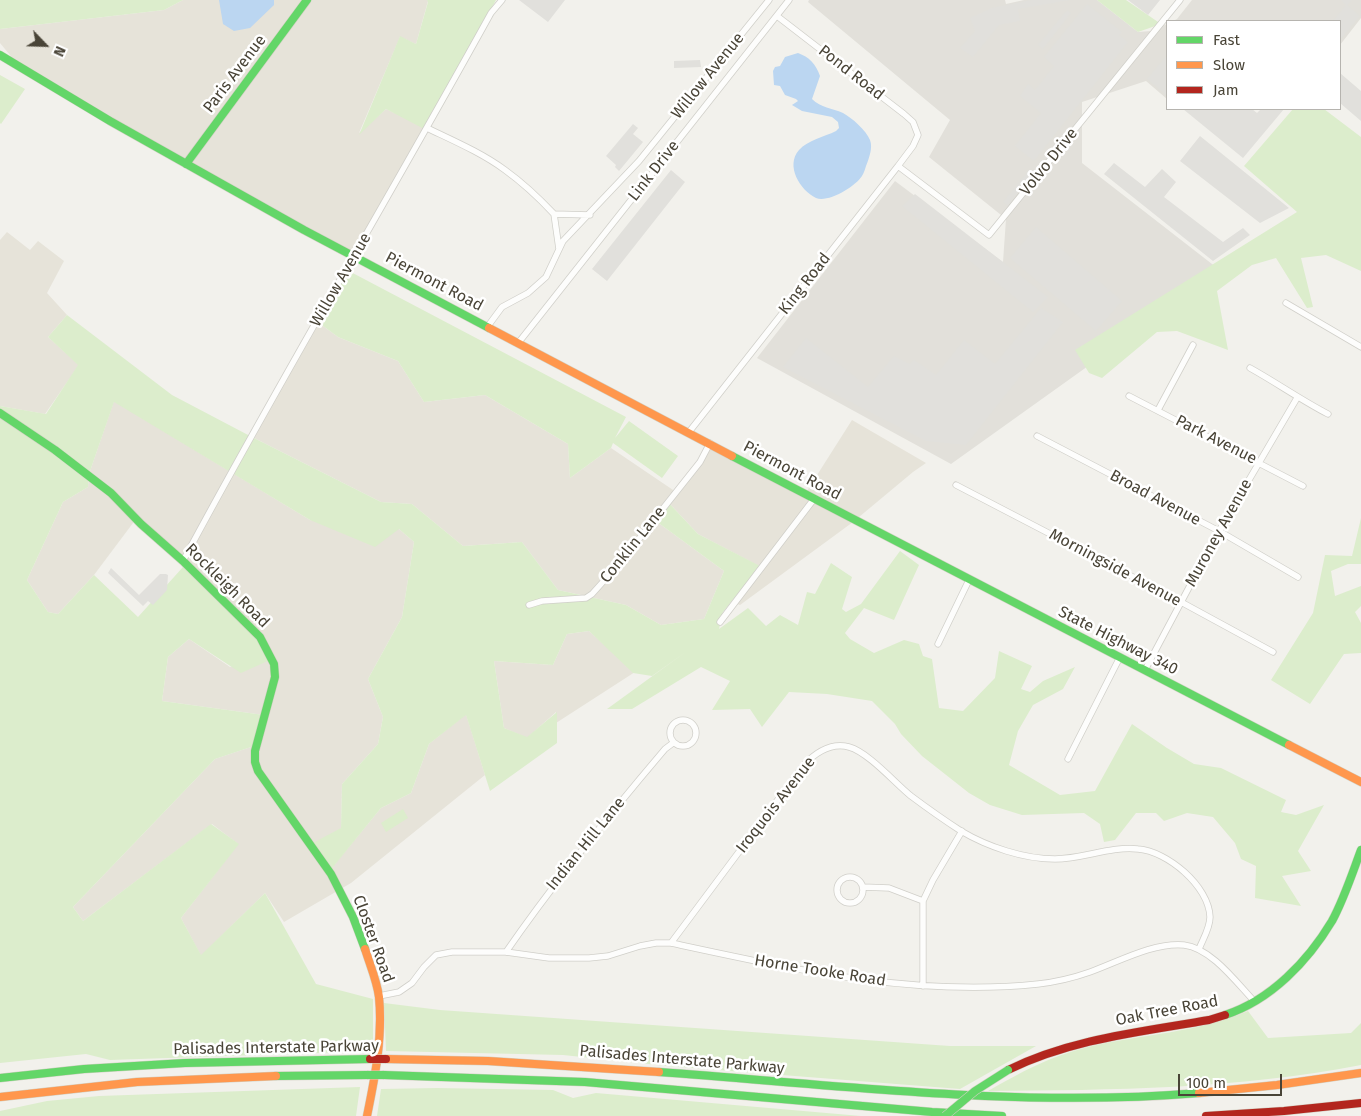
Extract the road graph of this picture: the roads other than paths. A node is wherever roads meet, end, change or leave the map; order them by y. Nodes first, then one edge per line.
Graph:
1 (307, 0) edge
2 (502, 0) edge
3 (769, 0) edge
4 (789, 0) edge
5 (1180, 0) edge
6 (777, 16) junction
7 (0, 55) edge
8 (428, 128) junction
9 (918, 135) joint
10 (186, 164) junction
11 (898, 166) junction
12 (554, 214) junction
13 (590, 215) junction
14 (559, 249) junction
15 (355, 257) junction
16 (1286, 303) dead end
17 (488, 326) junction
18 (519, 342) junction
19 (1193, 345) dead end
20 (1361, 347) edge
21 (1250, 368) dead end
22 (1129, 396) dead end
23 (1297, 398) junction
24 (1158, 410) junction
25 (0, 413) edge
26 (1328, 414) dead end
27 (689, 432) junction
28 (1036, 436) dead end
29 (710, 443) junction
30 (1259, 463) junction
31 (956, 485) dead end
32 (1303, 486) dead end
33 (814, 499) junction
34 (862, 524) joint
35 (1219, 531) junction
36 (183, 561) junction
37 (1298, 577) dead end
38 (969, 580) junction
39 (1181, 602) junction
40 (529, 605) dead end
41 (720, 622) dead end
42 (938, 644) dead end
43 (1273, 652) dead end
44 (1120, 657) junction
45 (1145, 670) junction
46 (673, 743) junction
47 (1068, 760) dead end
48 (1361, 782) edge
49 (962, 832) junction
50 (1361, 850) edge
51 (863, 887) junction
52 (340, 890) joint
53 (924, 900) junction
54 (671, 944) junction
55 (1199, 949) junction
56 (506, 952) junction
57 (923, 986) junction
58 (379, 996) junction
59 (1254, 1001) junction
60 (1361, 1073) edge
61 (0, 1078) edge
62 (0, 1097) edge
63 (1361, 1103) edge
64 (367, 1116) edge
65 (945, 1116) edge
66 (1002, 1116) edge
67 (1206, 1116) edge

1 - 10 main road, Paris Avenue
2 - 8 street, Willow Avenue
3 - 13 street, Willow Avenue
4 - 6 street, Link Drive
5 - 11 street, Volvo Drive
6 - 9 street, Pond Road
6 - 18 street, Link Drive
7 - 10 main road, Piermont Road
8 - 12 street
8 - 15 street, Willow Avenue
9 - 11 street, King Road
10 - 15 main road, Piermont Road
11 - 27 street, King Road
12 - 13 street
12 - 14 street
13 - 14 street, Willow Avenue
14 - 17 street, Willow Avenue
15 - 17 main road, Piermont Road
15 - 36 street, Willow Avenue
16 - 20 street
17 - 18 main road, Piermont Road
18 - 27 main road, Piermont Road
19 - 24 street
21 - 23 street
22 - 24 street, Park Avenue
23 - 26 street
23 - 30 street, Muroney Avenue
24 - 30 street, Park Avenue
25 - 36 main road, Rockleigh Road
27 - 29 main road, Piermont Road
28 - 35 street, Broad Avenue
29 - 33 main road, Piermont Road
29 - 40 street, Conklin Lane
30 - 32 street, Park Avenue
30 - 35 street, Muroney Avenue
31 - 39 street, Morningside Avenue
33 - 34 main road, Piermont Road
33 - 41 street
34 - 38 main road, State Highway 340
35 - 37 street, Broad Avenue
35 - 39 street, Muroney Avenue
36 - 52 main road, Rockleigh Road
38 - 42 street
38 - 44 main road, State Highway 340
39 - 43 street, Morningside Avenue
39 - 45 street, Muroney Avenue
44 - 45 main road, State Highway 340
44 - 47 street
45 - 48 main road, State Highway 340
46 - 46 street
46 - 56 street, Indian Hill Lane
49 - 53 street
49 - 54 street, Iroquois Avenue
49 - 55 street, Iroquois Avenue
50 - 59 main road, Oak Tree Road
51 - 51 street
51 - 53 street
52 - 58 main road, Closter Road
53 - 57 street
54 - 56 street, Horne Tooke Road
54 - 57 street, Horne Tooke Road
55 - 57 street, Horne Tooke Road
55 - 59 street, Horne Tooke Road
56 - 58 street, Horne Tooke Road
58 - 64 main road, Closter Road
59 - 65 main road, Oak Tree Road, bridge
60 - 61 main road, Palisades Interstate Parkway, bridge
62 - 66 main road, Palisades Interstate Parkway, bridge
63 - 67 main road

